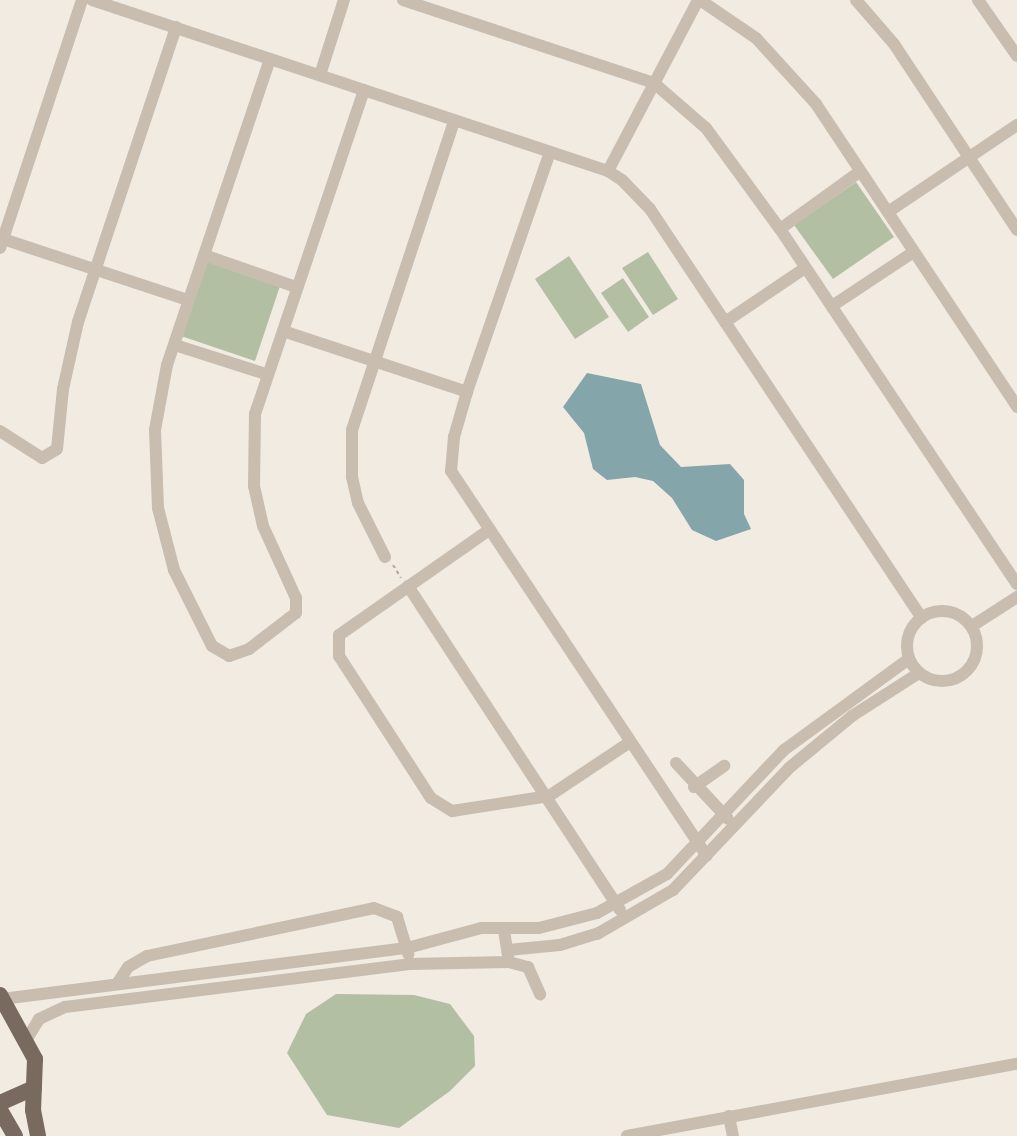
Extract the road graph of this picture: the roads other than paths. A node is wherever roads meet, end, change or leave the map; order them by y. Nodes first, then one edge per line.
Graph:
1 (82, 0) edge
2 (92, 0) edge
3 (344, 0) edge
4 (403, 0) edge
5 (699, 0) edge
6 (856, 0) edge
7 (978, 0) edge
8 (176, 27) junction
9 (1017, 56) edge
10 (270, 59) junction
11 (320, 75) junction
12 (654, 83) junction
13 (363, 90) junction
14 (454, 121) junction
15 (1017, 125) edge
16 (550, 152) junction
17 (969, 159) junction
18 (608, 171) junction
19 (859, 172) junction
20 (888, 212) junction
21 (780, 229) junction
22 (1017, 230) edge
23 (1, 242) edge
24 (912, 253) junction
25 (204, 255) junction
26 (96, 268) junction
27 (805, 268) junction
28 (296, 287) junction
29 (188, 300) junction
30 (832, 306) junction
31 (725, 322) junction
32 (283, 331) junction
33 (175, 345) junction
34 (375, 362) junction
35 (266, 374) junction
36 (467, 392) junction
37 (1017, 407) edge
38 (0, 431) edge
39 (489, 530) junction
40 (385, 557) road end
41 (1017, 584) edge
42 (408, 586) junction
43 (1017, 597) edge
44 (922, 618) junction
45 (972, 626) junction
46 (909, 659) junction
47 (919, 673) junction
48 (629, 742) junction
49 (676, 763) dead end
50 (724, 766) dead end
51 (694, 787) junction
52 (549, 796) junction
53 (722, 814) junction
54 (735, 824) junction
55 (698, 843) junction
56 (707, 856) junction
57 (617, 903) junction
58 (625, 919) junction
59 (504, 931) junction
60 (407, 948) junction
61 (508, 956) junction
62 (409, 964) junction
63 (117, 984) junction
64 (73, 990) junction
65 (540, 994) dead end
66 (1, 997) edge
67 (76, 1006) junction
68 (27, 1039) junction
69 (1017, 1064) edge
70 (34, 1088) junction
71 (0, 1103) edge
72 (0, 1110) edge
73 (729, 1116) junction
74 (15, 1136) edge
75 (38, 1136) edge
76 (627, 1136) edge
77 (733, 1136) edge

1 - 23 street
2 - 8 street
3 - 11 street
4 - 12 street
5 - 12 street
5 - 19 street
6 - 17 street
7 - 9 street
8 - 10 street
8 - 26 street
10 - 11 street
10 - 25 street
11 - 13 street
12 - 18 street
12 - 21 street
13 - 14 street
13 - 28 street
14 - 16 street
14 - 34 street
15 - 17 street
16 - 18 street
16 - 36 street
17 - 20 street
17 - 22 street
18 - 31 street
19 - 20 street
19 - 21 street
20 - 24 street
21 - 27 street
23 - 26 street
24 - 30 street
24 - 37 street
25 - 28 street
25 - 29 street
26 - 29 street
26 - 38 street
27 - 30 street
27 - 31 street
28 - 32 street
29 - 33 street
30 - 41 street
31 - 44 street
32 - 34 street
32 - 35 street
33 - 35 street
33 - 35 street
34 - 36 street
34 - 40 street
36 - 39 street
39 - 42 street
39 - 48 street
42 - 52 street
42 - 52 street
43 - 45 street
44 - 45 street
44 - 46 street
45 - 47 street
46 - 47 street
46 - 53 street
47 - 54 street
48 - 52 street
48 - 55 street
49 - 51 street
50 - 51 street
51 - 53 street
52 - 57 street
53 - 54 street
53 - 55 street
54 - 56 street
55 - 56 street
55 - 57 street
56 - 58 street
57 - 58 street
57 - 59 street
58 - 61 street
59 - 60 street
59 - 61 street
60 - 62 street
60 - 63 street
60 - 63 street
61 - 62 street
61 - 65 street
62 - 67 street
63 - 64 street
64 - 66 street
64 - 67 street
66 - 68 main road
67 - 68 street
68 - 70 main road
69 - 73 street
70 - 71 main road
70 - 75 main road
72 - 74 main road
73 - 76 street
73 - 77 street

